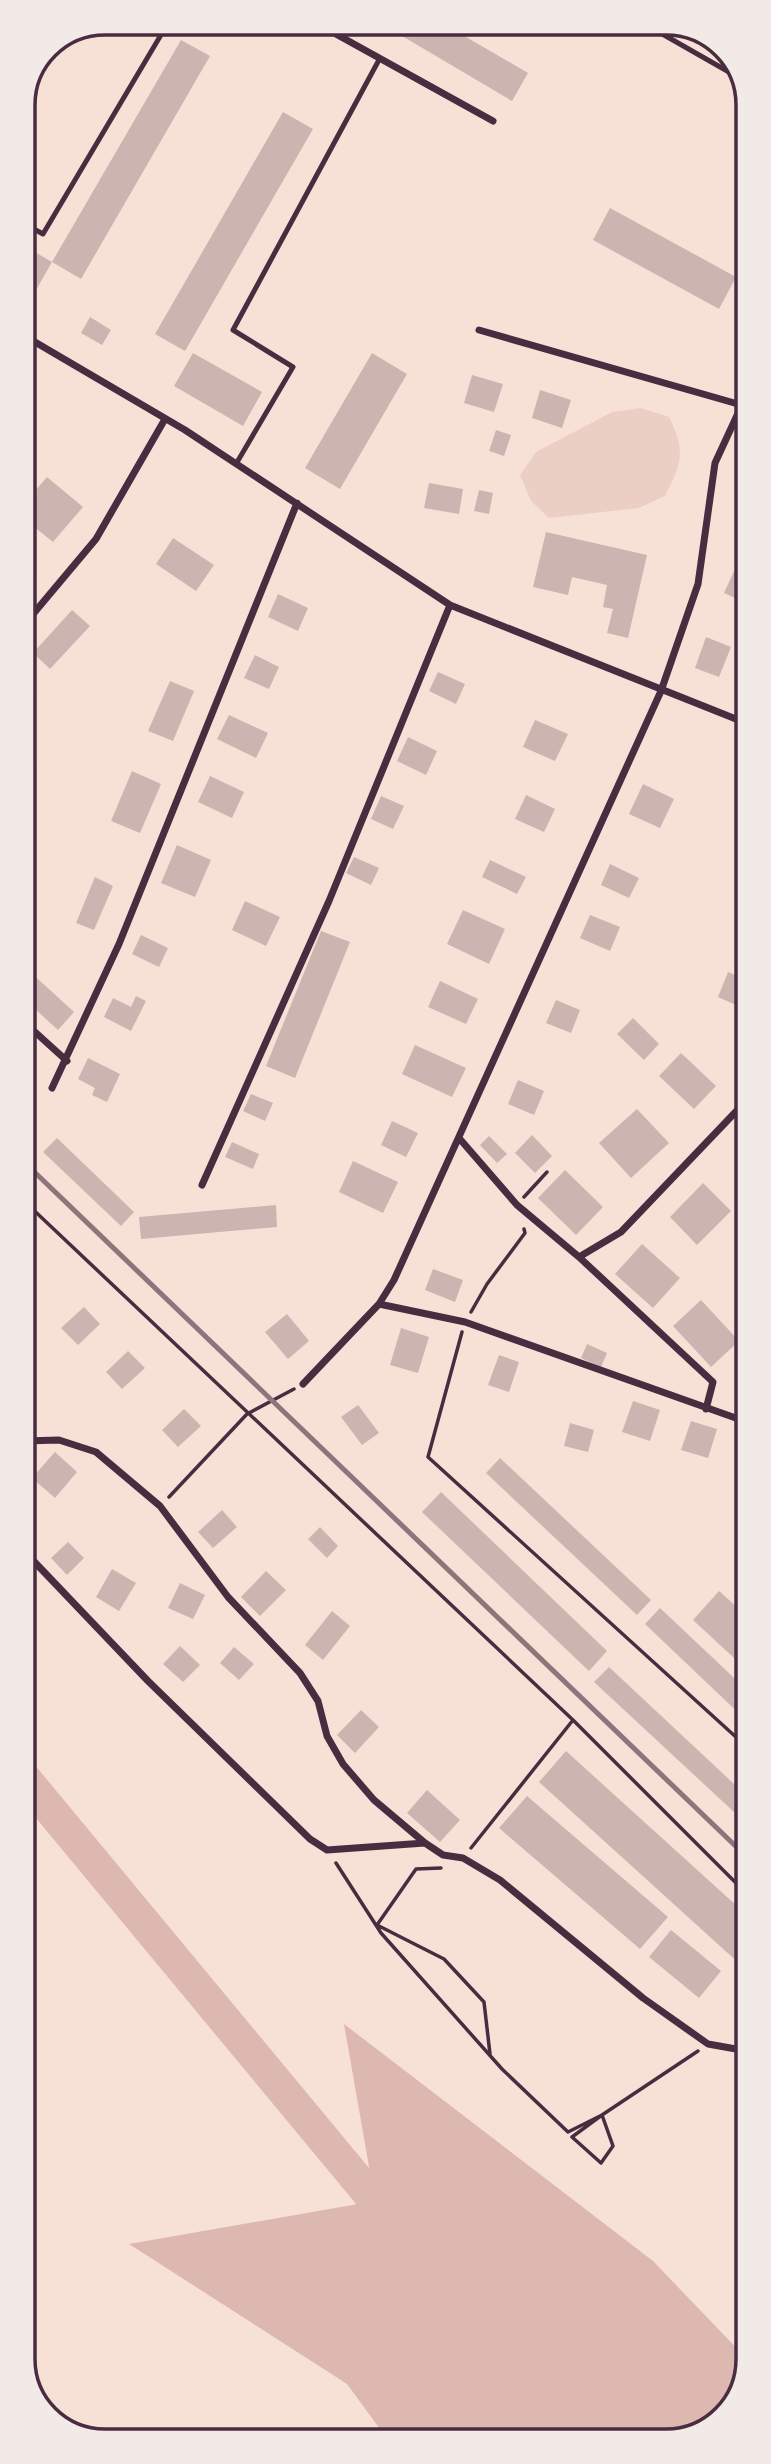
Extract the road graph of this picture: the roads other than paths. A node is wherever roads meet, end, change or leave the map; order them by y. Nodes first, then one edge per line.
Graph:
1 (161, 35) edge
2 (338, 35) edge
3 (663, 35) edge
4 (380, 58) junction
5 (727, 71) edge
6 (493, 121) dead end
7 (35, 230) edge
8 (479, 330) dead end
9 (35, 342) edge
10 (736, 404) edge
11 (165, 419) junction
12 (736, 422) edge
13 (236, 464) junction
14 (297, 503) junction
15 (450, 605) junction
16 (35, 612) edge
17 (661, 691) junction
18 (736, 719) edge
19 (35, 1032) edge
20 (66, 1061) junction
21 (52, 1088) dead end
22 (736, 1112) edge
23 (459, 1138) junction
24 (202, 1185) dead end
25 (579, 1257) junction
26 (379, 1304) junction
27 (303, 1384) road end
28 (706, 1409) junction
29 (736, 1419) edge
30 (35, 1441) edge
31 (35, 1564) edge
32 (425, 1843) junction
33 (736, 2049) edge

1 - 7 lane
2 - 4 street
3 - 5 lane
4 - 6 street
4 - 13 lane
8 - 10 street
9 - 11 street
11 - 13 street
11 - 16 street
12 - 17 street
13 - 14 street
14 - 15 street
14 - 20 street
15 - 17 street
15 - 24 street
17 - 18 street
17 - 23 street
19 - 20 street
20 - 21 street
22 - 25 street
23 - 25 street
23 - 26 street
25 - 28 street
26 - 27 street
26 - 28 street
28 - 29 street
30 - 32 street
31 - 32 street
32 - 33 street

